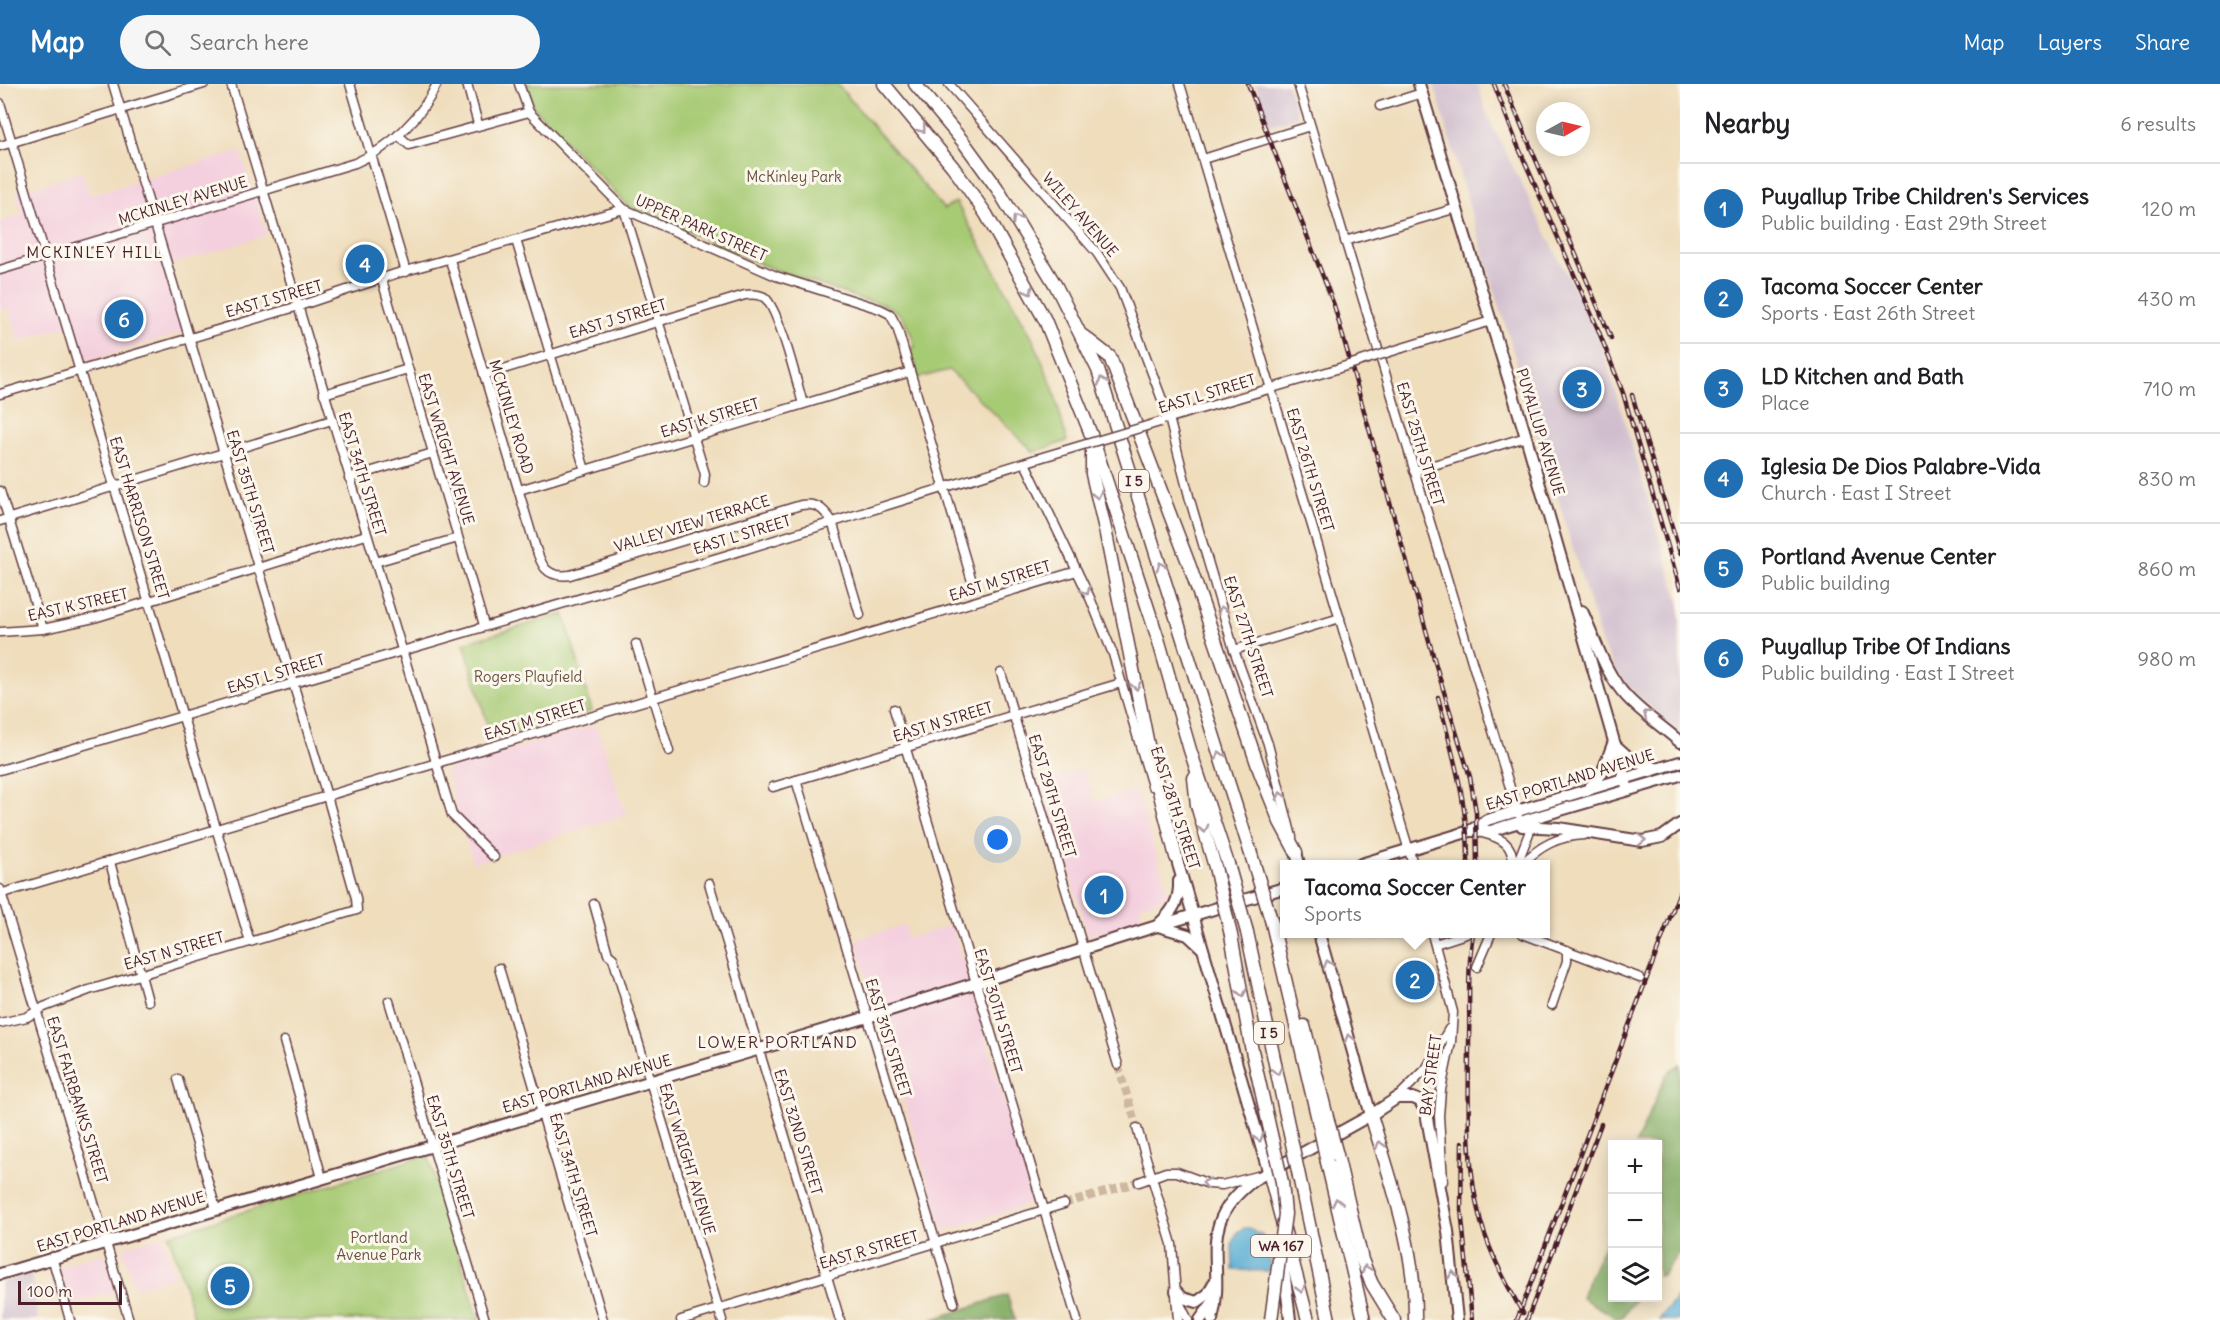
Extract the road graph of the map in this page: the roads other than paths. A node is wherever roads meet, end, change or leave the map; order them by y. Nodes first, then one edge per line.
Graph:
1 (113, 84) edge
2 (204, 84) edge
3 (231, 84) edge
4 (350, 84) edge
5 (437, 84) edge
6 (468, 84) edge
7 (519, 84) edge
8 (884, 84) edge
9 (915, 84) edge
10 (949, 84) edge
11 (1180, 84) edge
12 (1298, 84) edge
13 (1421, 89) edge
14 (0, 103) edge
15 (1380, 106) dead end
16 (121, 110) junction
17 (529, 112) junction
18 (478, 124) junction
19 (1311, 126) junction
20 (398, 135) junction
21 (12, 142) junction
22 (0, 146) edge
23 (372, 155) junction
24 (1203, 159) junction
25 (263, 191) junction
26 (1457, 208) junction
27 (624, 209) junction
28 (155, 224) junction
29 (516, 240) junction
30 (1345, 241) junction
31 (46, 256) junction
32 (450, 260) junction
33 (0, 270) edge
34 (406, 272) junction
35 (382, 280) junction
36 (299, 306) junction
37 (658, 321) junction
38 (1491, 321) junction
39 (1082, 335) junction
40 (189, 338) junction
41 (549, 354) junction
42 (408, 369) junction
43 (80, 371) junction
44 (910, 372) junction
45 (484, 375) junction
46 (1271, 389) junction
47 (0, 394) edge
48 (324, 394) junction
49 (803, 404) junction
50 (1169, 418) junction
51 (332, 420) junction
52 (1526, 436) junction
53 (692, 437) junction
54 (1092, 437) junction
55 (433, 453) junction
56 (224, 454) junction
57 (1025, 463) junction
58 (585, 470) junction
59 (1414, 471) junction
60 (349, 478) junction
61 (704, 483) dead end
62 (116, 486) junction
63 (944, 487) junction
64 (519, 490) junction
65 (0, 491) edge
66 (4, 520) edge
67 (832, 521) junction
68 (366, 535) junction
69 (458, 538) junction
70 (375, 562) junction
71 (259, 568) junction
72 (1077, 572) junction
73 (554, 575) joint
74 (971, 578) dead end
75 (1570, 586) junction
76 (150, 601) junction
77 (860, 615) dead end
78 (1340, 618) junction
79 (484, 626) junction
80 (43, 629) junction
81 (0, 632) edge
82 (636, 644) dead end
83 (401, 650) junction
84 (1234, 650) junction
85 (1001, 673) dead end
86 (293, 683) junction
87 (1121, 683) junction
88 (654, 700) junction
89 (894, 709) dead end
90 (184, 715) junction
91 (1013, 715) junction
92 (1680, 742) edge
93 (1614, 744) junction
94 (905, 748) junction
95 (1190, 750) junction
96 (669, 751) dead end
97 (1680, 762) edge
98 (436, 764) junction
99 (1664, 767) junction
100 (0, 770) edge
101 (1676, 776) edge
102 (796, 780) junction
103 (1627, 784) junction
104 (773, 788) dead end
105 (1586, 790) junction
106 (327, 796) junction
107 (1517, 811) junction
108 (1534, 822) junction
109 (1680, 824) edge
110 (1506, 826) junction
111 (218, 829) junction
112 (1470, 831) junction
113 (1599, 836) junction
114 (1409, 849) junction
115 (494, 857) dead end
116 (1297, 858) edge
117 (1373, 860) edge
118 (1412, 860) edge
119 (1515, 860) edge
120 (1519, 860) edge
121 (1523, 860) edge
122 (110, 862) junction
123 (1177, 863) junction
124 (709, 883) dead end
125 (1280, 889) edge
126 (0, 892) edge
127 (594, 904) dead end
128 (357, 910) joint
129 (1194, 916) junction
130 (1156, 926) junction
131 (1320, 938) edge
132 (1433, 938) edge
133 (1453, 938) edge
134 (1489, 938) edge
135 (1536, 938) edge
136 (250, 942) junction
137 (1435, 945) junction
138 (1083, 950) junction
139 (1204, 950) junction
140 (1567, 950) junction
141 (1477, 967) dead end
142 (499, 968) dead end
143 (142, 974) junction
144 (1640, 978) dead end
145 (976, 983) junction
146 (148, 1001) dead end
147 (389, 1001) dead end
148 (1552, 1005) dead end
149 (37, 1011) junction
150 (868, 1017) junction
151 (1453, 1020) junction
152 (0, 1023) edge
153 (284, 1041) dead end
154 (759, 1049) junction
155 (1118, 1065) tunnel mouth
156 (178, 1079) dead end
157 (650, 1081) junction
158 (1361, 1082) junction
159 (1393, 1101) junction
160 (541, 1114) junction
161 (1371, 1115) junction
162 (1137, 1128) tunnel mouth
163 (432, 1145) junction
164 (1332, 1159) junction
165 (1269, 1172) junction
166 (1156, 1177) junction
167 (322, 1178) junction
168 (1139, 1182) tunnel mouth
169 (1064, 1204) tunnel mouth
170 (216, 1209) junction
171 (1044, 1210) junction
172 (1448, 1231) junction
173 (105, 1242) junction
174 (936, 1244) junction
175 (52, 1257) junction
176 (0, 1274) edge
177 (827, 1276) junction
178 (1215, 1277) junction
179 (1176, 1291) junction
180 (1215, 1299) junction
181 (954, 1303) dead end
182 (719, 1309) junction
183 (70, 1320) edge
184 (129, 1320) edge
185 (485, 1320) edge
186 (603, 1320) edge
187 (681, 1320) edge
188 (722, 1320) edge
189 (840, 1320) edge
190 (1077, 1320) edge
191 (1179, 1320) edge
192 (1188, 1320) edge
193 (1200, 1320) edge
194 (1212, 1320) edge
195 (1271, 1320) edge
196 (1290, 1320) edge
197 (1308, 1320) edge
198 (1329, 1320) edge
199 (1364, 1320) edge
200 (1394, 1320) edge
201 (1416, 1320) edge
202 (1457, 1320) edge

1 - 16 street, EAST 35TH STREET
2 - 16 street
3 - 25 street, EAST 34TH STREET
4 - 23 street
5 - 20 street, MCKINLEY AVENUE
6 - 18 street
7 - 17 street, UPPER PARK STREET
8 -> 54 highway, I 5
39 -> 9 highway, I 5
10 - 50 street, WILEY AVENUE
11 - 24 street, EAST 26TH STREET
12 - 19 street, EAST 25TH STREET
13 - 15 street
13 - 26 main road, PUYALLUP AVENUE
14 - 21 street, EAST HARRISON STREET
16 - 21 street
16 - 28 street, EAST 35TH STREET
17 - 18 street
17 - 27 street, UPPER PARK STREET
18 - 20 street
19 - 24 street
19 - 30 street, EAST 25TH STREET
20 - 23 street, MCKINLEY AVENUE
21 - 22 street
21 - 31 street, EAST HARRISON STREET
23 - 25 street, MCKINLEY AVENUE
23 - 34 street
24 - 46 street, EAST 26TH STREET
25 - 28 street, MCKINLEY AVENUE
25 - 36 street, EAST 34TH STREET
26 - 30 street
26 - 38 main road, PUYALLUP AVENUE
27 - 29 street, EAST I STREET
27 - 37 street
27 - 44 street, UPPER PARK STREET
28 - 31 street, MCKINLEY AVENUE
28 - 40 street, EAST 35TH STREET
29 - 32 street, EAST I STREET
29 - 41 street
30 - 59 street, EAST 25TH STREET
31 - 33 street, MCKINLEY AVENUE
31 - 43 street, EAST HARRISON STREET
32 - 34 street, EAST I STREET
32 - 45 street, MCKINLEY ROAD
34 - 35 street, EAST I STREET
35 - 36 street, EAST I STREET
35 - 42 street, EAST WRIGHT AVENUE
36 - 40 street, EAST I STREET
36 - 48 street, EAST 34TH STREET
37 - 41 street, EAST J STREET
37 - 49 street, EAST J STREET
37 - 53 street
38 - 46 street, EAST L STREET, bridge
38 - 52 main road, PUYALLUP AVENUE
39 - 116 highway
164 -> 39 highway, I 5, bridge
40 - 43 street, EAST I STREET
40 - 56 street, EAST 35TH STREET
41 - 45 street, EAST J STREET
41 - 58 street
42 - 48 street
42 - 55 street, EAST WRIGHT AVENUE
43 - 47 street, EAST I STREET
43 - 62 street, EAST HARRISON STREET
44 - 49 street, EAST K STREET
44 - 63 street
45 - 64 street, MCKINLEY ROAD
46 - 50 street, EAST L STREET
46 - 78 street, EAST 26TH STREET
48 - 51 street, EAST 34TH STREET
49 - 53 street, EAST K STREET
50 - 57 street, EAST L STREET, bridge
84 -> 50 street, EAST 27TH STREET
51 - 56 street
51 - 60 street, EAST 34TH STREET
52 - 59 street
52 - 75 main road, PUYALLUP AVENUE
53 - 58 street, EAST K STREET
53 - 61 street
54 - 95 highway, I 5
54 -> 123 highway
55 - 60 street
55 - 69 street, EAST WRIGHT AVENUE
56 - 62 street
56 - 71 street, EAST 35TH STREET
57 - 63 street, EAST L STREET
57 - 72 street, EAST 28TH STREET
58 - 64 street, EAST K STREET
59 - 107 street, EAST 25TH STREET
60 - 68 street, EAST 34TH STREET
62 - 66 street
62 - 76 street, EAST HARRISON STREET
63 - 67 street, EAST L STREET
63 - 74 street
64 - 73 street, MCKINLEY ROAD
65 - 66 street
66 - 80 street
67 - 73 street, VALLEY VIEW TERRACE
67 - 77 street
67 - 79 street, EAST L STREET
68 - 70 street, EAST 34TH STREET
68 - 71 street, EAST K STREET
69 - 70 street
69 - 79 street, EAST WRIGHT AVENUE
70 - 83 street, EAST 34TH STREET
71 - 76 street, EAST K STREET
71 - 86 street, EAST 35TH STREET
72 -> 87 street, EAST 28TH STREET
72 - 88 street, EAST M STREET
92 -> 75 main road
75 - 93 main road, PUYALLUP AVENUE
76 - 80 street, EAST K STREET
76 - 90 street, EAST HARRISON STREET
78 - 84 street
78 - 114 street, EAST 26TH STREET
79 - 83 street, EAST L STREET
80 - 81 street, EAST K STREET
82 - 88 street
83 - 86 street, EAST L STREET
83 - 98 street, EAST 34TH STREET
116 -> 84 street, EAST 27TH STREET
85 - 91 street, EAST 29TH STREET
86 - 90 street, EAST L STREET
86 - 106 street, EAST 35TH STREET
87 - 91 street, EAST N STREET
87 - 123 street, EAST 28TH STREET
88 - 96 street
88 - 98 street, EAST M STREET
89 - 94 street, EAST 30TH STREET
90 - 100 street, EAST L STREET
90 - 111 street, EAST HARRISON STREET
91 - 94 street, EAST N STREET
91 - 138 street, EAST 29TH STREET
93 - 99 main road
93 - 103 main road, PUYALLUP AVENUE
93 - 105 main road
94 - 102 street, EAST N STREET
94 - 145 street, EAST 30TH STREET
95 -> 195 highway, bridge
95 -> 198 highway, I 5, bridge
97 - 99 main road, EAST PORTLAND AVENUE
98 - 106 street, EAST M STREET
98 - 115 street, EAST 34TH STREET
99 - 103 main road, EAST PORTLAND AVENUE
101 - 103 main road, EAST PORTLAND AVENUE
102 - 104 street, EAST N STREET
102 - 150 street, EAST 31ST STREET
103 - 105 main road, EAST PORTLAND AVENUE
103 - 108 main road, EAST PORTLAND AVENUE
105 - 107 main road, EAST PORTLAND AVENUE
106 - 111 street, EAST M STREET
106 - 128 street, EAST 35TH STREET
107 - 110 street
107 - 112 main road, EAST PORTLAND AVENUE
108 - 110 main road, EAST PORTLAND AVENUE
108 - 113 main road
108 - 120 street
113 -> 109 main road
110 - 112 main road, EAST PORTLAND AVENUE
111 - 122 street, EAST M STREET
111 - 136 street, EAST HARRISON STREET
112 - 114 main road, EAST PORTLAND AVENUE
112 - 119 street
113 - 121 street
114 - 117 main road, EAST PORTLAND AVENUE
114 - 118 street, EAST 26TH STREET
122 - 126 street, EAST M STREET
122 - 143 street
123 - 129 main road, EAST 28TH STREET
123 - 130 main road
124 - 154 street, EAST 32ND STREET
125 - 129 main road, EAST PORTLAND AVENUE
126 - 149 street, EAST FAIRBANKS STREET
127 - 157 street, EAST WRIGHT AVENUE
128 - 136 street, EAST N STREET
129 - 130 main road, EAST PORTLAND AVENUE
129 - 139 main road, EAST 28TH STREET
130 - 138 main road, EAST PORTLAND AVENUE
130 - 139 main road
158 -> 131 main road
132 - 137 street
133 - 137 street
134 - 141 street
135 - 140 street
136 - 143 street, EAST N STREET
137 - 151 street
138 - 145 main road, EAST PORTLAND AVENUE
138 - 155 street, EAST 29TH STREET
139 -> 165 main road, EAST 28TH STREET
140 - 144 street
140 - 148 street
142 - 160 street, EAST 34TH STREET
143 - 146 street
143 - 149 street, EAST N STREET
145 - 150 main road, EAST PORTLAND AVENUE
145 - 171 street, EAST 30TH STREET
147 - 163 street, EAST 35TH STREET
149 - 152 street, EAST N STREET
149 - 173 street, EAST FAIRBANKS STREET
150 - 154 main road, EAST PORTLAND AVENUE
150 - 174 street, EAST 31ST STREET
151 - 159 street, BAY STREET
151 - 172 street, BAY STREET
153 - 167 street
154 - 157 main road, EAST PORTLAND AVENUE
154 - 177 street, EAST 32ND STREET
156 - 170 street
157 - 160 main road, EAST PORTLAND AVENUE
157 - 182 street, EAST WRIGHT AVENUE
158 - 159 main road
158 - 161 main road
159 - 161 main road, BAY STREET
159 - 172 main road, BAY STREET
160 - 163 main road, EAST PORTLAND AVENUE
160 - 186 street, EAST 34TH STREET
161 - 165 main road, BAY STREET
201 -> 161 highway
162 - 166 street
163 - 167 main road, EAST PORTLAND AVENUE
163 - 185 street, EAST 35TH STREET
199 -> 164 highway
200 -> 164 highway
165 -> 166 street
165 - 178 main road, BAY STREET
165 - 196 main road, WA 167
165 -> 197 highway
166 - 168 street
166 - 179 street
167 - 170 main road, EAST PORTLAND AVENUE
169 - 171 street, EAST R STREET
170 - 173 main road, EAST PORTLAND AVENUE
171 - 174 street, EAST R STREET
171 - 190 street, EAST 30TH STREET
202 -> 172 main road, BAY STREET
173 - 175 main road, EAST PORTLAND AVENUE
173 - 184 street, EAST FAIRBANKS STREET
174 - 177 street, EAST R STREET
174 - 181 street, EAST 31ST STREET
175 - 176 main road, EAST PORTLAND AVENUE
175 - 183 street
177 - 182 street, EAST R STREET
177 - 189 street, EAST 32ND STREET
178 - 179 main road
178 - 180 main road, BAY STREET
179 - 191 street
179 - 192 street
180 - 193 main road
180 - 194 main road, BAY STREET
182 - 187 street, EAST R STREET
182 - 188 street, EAST WRIGHT AVENUE

